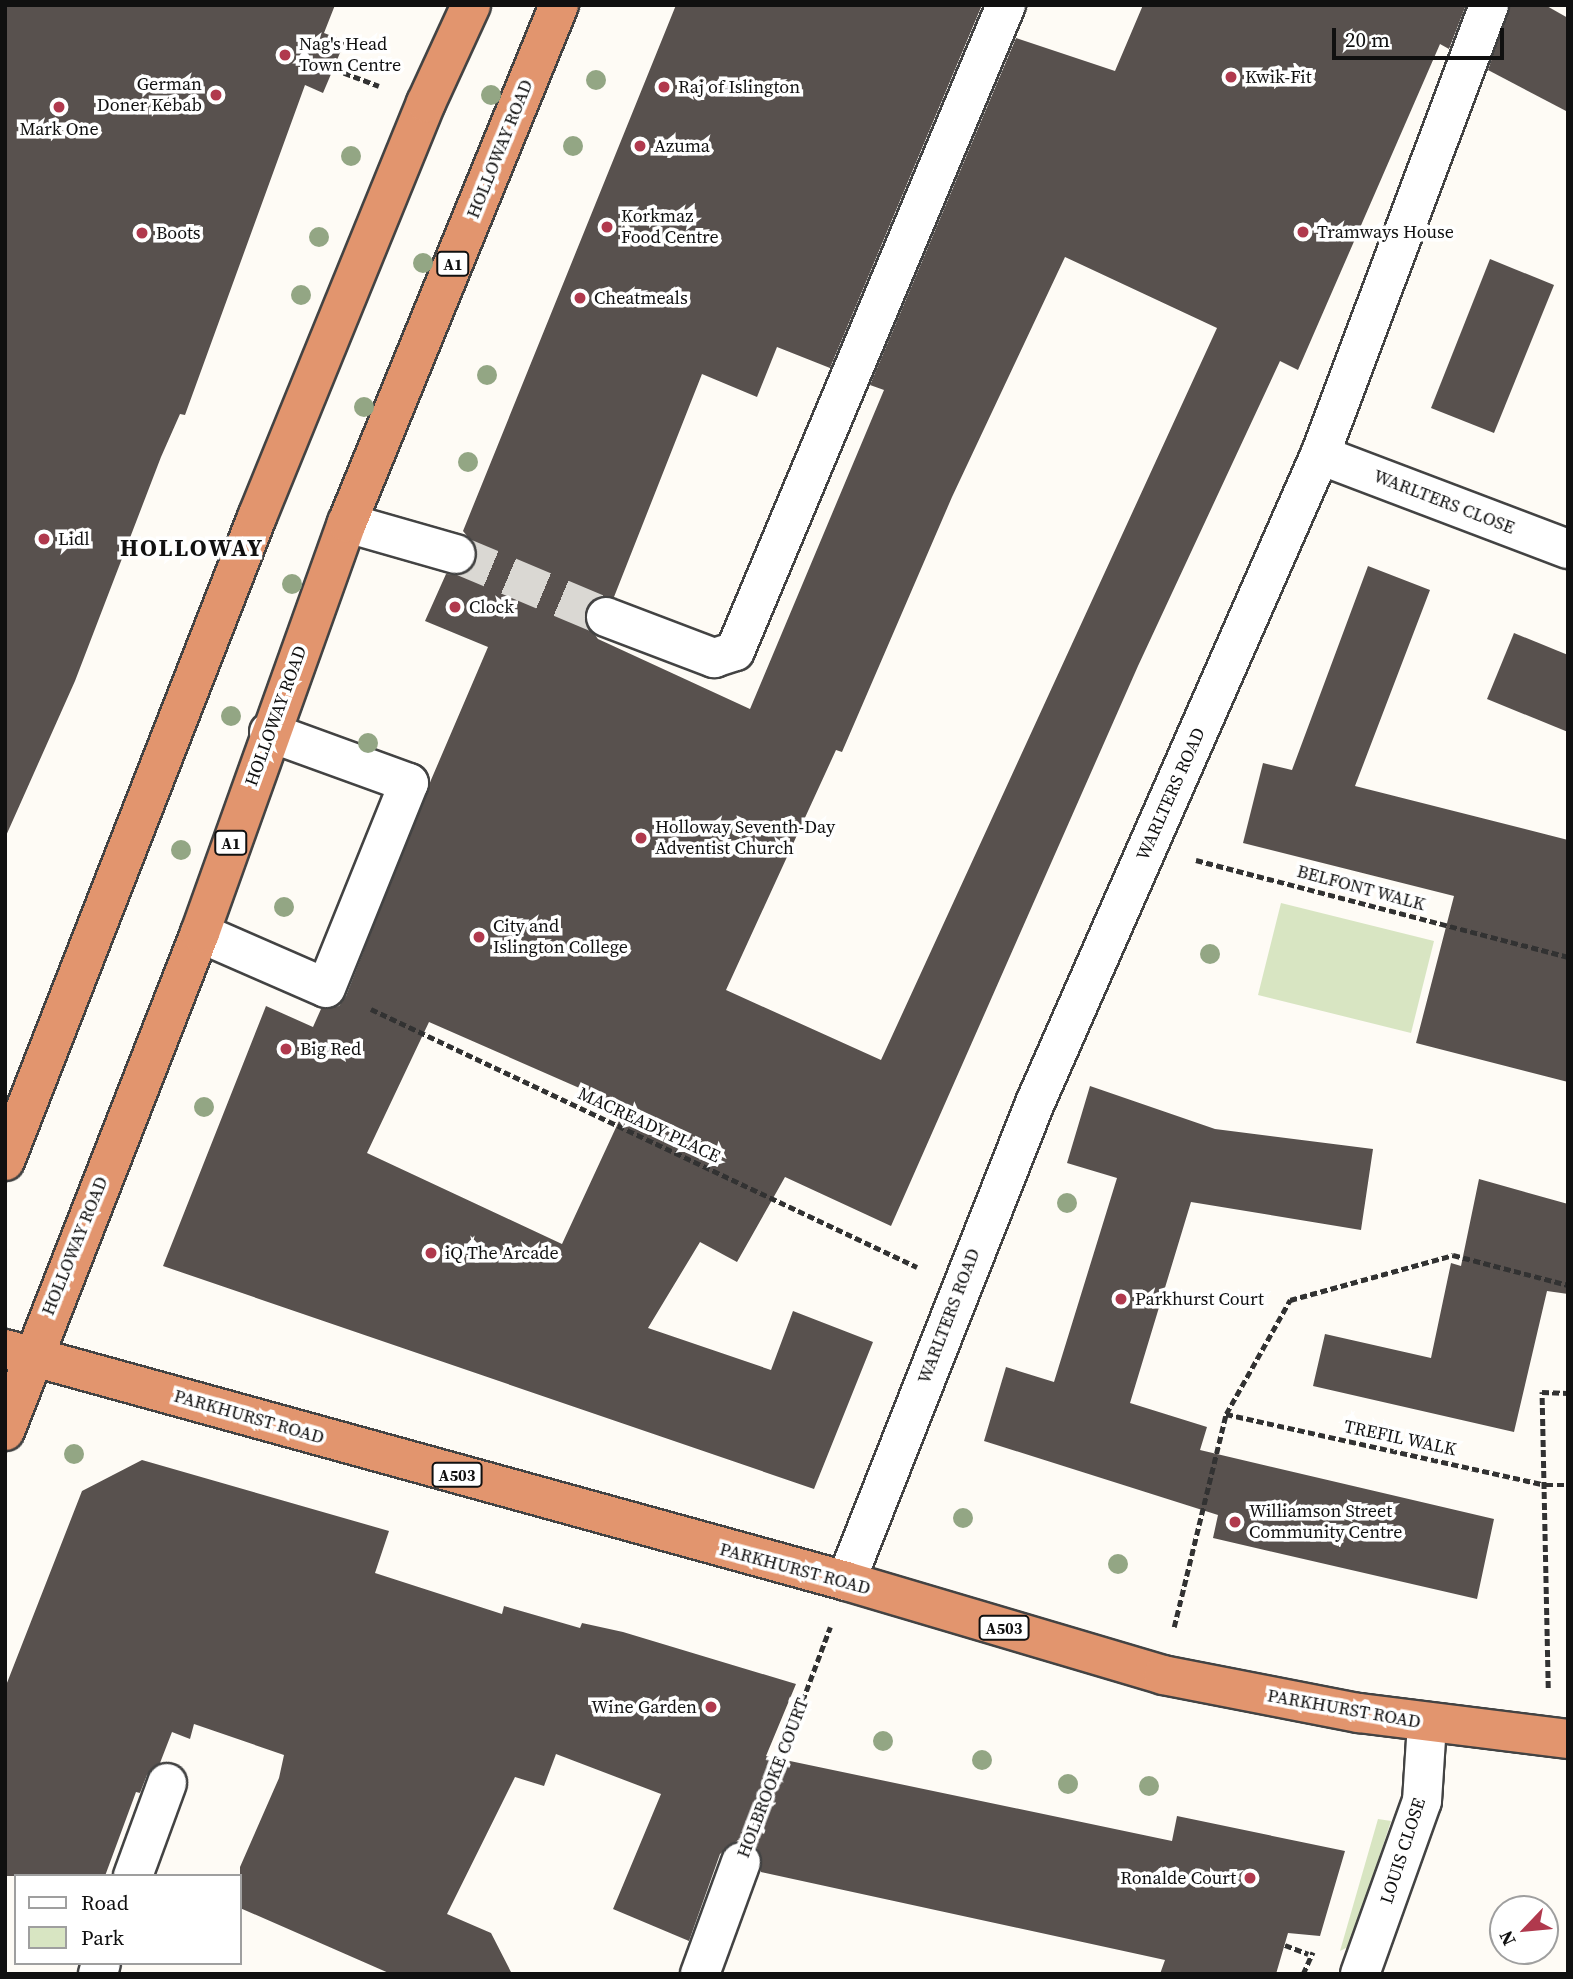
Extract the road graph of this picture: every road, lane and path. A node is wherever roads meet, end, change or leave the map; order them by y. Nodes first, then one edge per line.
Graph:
1 (471, 5) edge
2 (559, 5) edge
3 (1006, 5) edge
4 (1489, 5) edge
5 (1320, 455) junction
6 (347, 523) junction
7 (1568, 549) edge
8 (456, 554) tunnel mouth
9 (606, 617) tunnel mouth
10 (269, 732) junction
11 (1147, 849) junction
12 (201, 933) junction
13 (1568, 957) edge
14 (326, 988) junction
15 (5, 1161) edge
16 (1568, 1285) edge
17 (959, 1287) junction
18 (18, 1352) edge
19 (1568, 1392) edge
20 (1226, 1414) junction
21 (5, 1431) edge
22 (1546, 1485) junction
23 (1568, 1485) edge
24 (846, 1581) junction
25 (1549, 1659) dead end
26 (1163, 1675) junction
27 (1427, 1723) junction
28 (1568, 1739) edge
29 (167, 1783) dead end
30 (741, 1862) joint
31 (134, 1874) edge
32 (1285, 1945) dead end
33 (1308, 1954) dead end
34 (700, 1974) edge
35 (1360, 1974) edge

1 - 15 highway
2 - 6 highway, HOLLOWAY ROAD / A1
3 - 9 street
4 - 5 street, WARLTERS ROAD
5 - 7 street, WARLTERS CLOSE
5 - 11 street, WARLTERS ROAD
6 - 8 street
6 - 10 highway, HOLLOWAY ROAD / A1
10 - 12 highway, HOLLOWAY ROAD / A1
10 - 14 street
11 - 13 path, BELFONT WALK
11 - 17 street, WARLTERS ROAD
12 - 14 street
12 - 18 highway, HOLLOWAY ROAD / A1
14 - 17 path, MACREADY PLACE
16 - 20 path
17 - 24 street, WARLTERS ROAD
18 - 21 highway, HOLLOWAY ROAD / A1
18 - 24 highway, PARKHURST ROAD / A503
19 - 22 path
20 - 22 path, TREFIL WALK
20 - 26 path
22 - 23 path, TREFIL WALK
22 - 25 path
24 - 26 highway, PARKHURST ROAD / A503
24 - 30 path, HOLBROOKE COURT
26 - 27 highway, PARKHURST ROAD / A503
27 - 28 highway, PARKHURST ROAD / A503
27 - 35 street, LOUIS CLOSE
29 - 31 street
30 - 34 street, HOLBROOKE COURT
32 - 33 path

